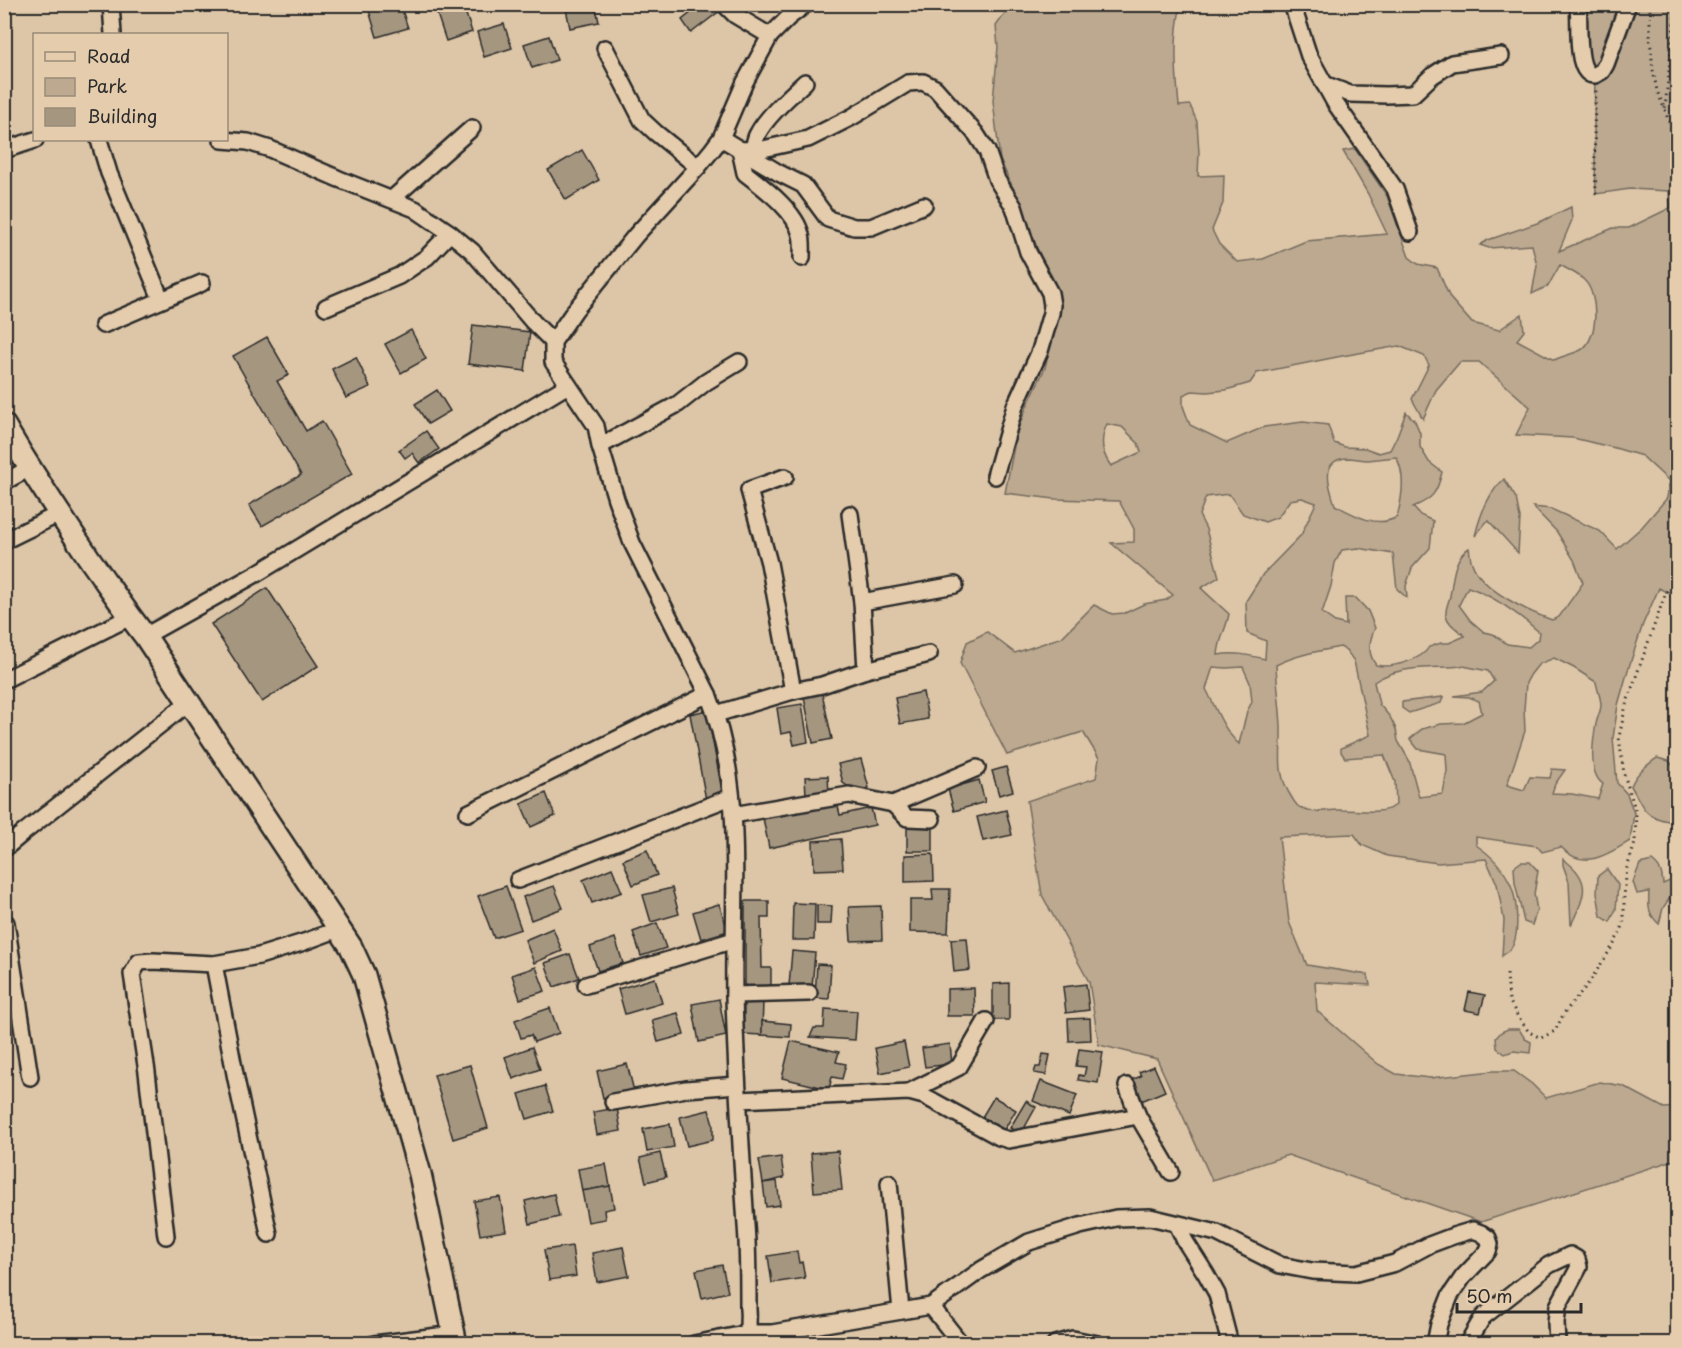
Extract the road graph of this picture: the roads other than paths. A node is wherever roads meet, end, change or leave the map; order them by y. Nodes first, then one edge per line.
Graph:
1 (111, 4) edge
2 (724, 4) edge
3 (806, 4) edge
4 (1292, 4) edge
5 (1578, 4) edge
6 (1628, 4) edge
7 (113, 33) edge
8 (770, 36) junction
9 (605, 48) dead end
10 (1501, 56) dead end
11 (805, 82) dead end
12 (1324, 84) junction
13 (472, 128) dead end
14 (721, 138) junction
15 (228, 140) edge
16 (33, 141) edge
17 (99, 141) edge
18 (4, 150) edge
19 (747, 150) junction
20 (698, 167) junction
21 (392, 199) junction
22 (924, 205) dead end
23 (1410, 232) dead end
24 (450, 233) junction
25 (802, 258) dead end
26 (202, 284) dead end
27 (161, 299) junction
28 (326, 307) dead end
29 (103, 325) dead end
30 (553, 342) junction
31 (739, 362) dead end
32 (568, 385) junction
33 (4, 425) edge
34 (600, 446) junction
35 (30, 468) junction
36 (785, 477) dead end
37 (995, 477) dead end
38 (4, 482) edge
39 (59, 514) junction
40 (850, 514) dead end
41 (4, 541) edge
42 (955, 585) dead end
43 (862, 602) junction
44 (130, 617) junction
45 (145, 636) junction
46 (929, 654) dead end
47 (866, 670) junction
48 (4, 680) edge
49 (793, 691) junction
50 (708, 694) junction
51 (189, 702) junction
52 (716, 714) junction
53 (976, 768) dead end
54 (731, 797) junction
55 (893, 804) junction
56 (468, 813) dead end
57 (733, 815) junction
58 (932, 819) dead end
59 (4, 849) edge
60 (518, 880) dead end
61 (4, 922) edge
62 (339, 929) junction
63 (734, 940) junction
64 (214, 964) junction
65 (586, 985) dead end
66 (809, 993) dead end
67 (734, 995) junction
68 (986, 1021) dead end
69 (30, 1077) dead end
70 (1127, 1086) dead end
71 (738, 1092) junction
72 (909, 1092) junction
73 (613, 1102) dead end
74 (1138, 1116) junction
75 (1171, 1172) dead end
76 (889, 1183) dead end
77 (1177, 1224) junction
78 (269, 1234) dead end
79 (166, 1236) dead end
80 (931, 1306) junction
81 (901, 1311) junction
82 (753, 1338) edge
83 (455, 1339) edge
84 (374, 1344) edge
85 (694, 1344) edge
86 (960, 1344) edge
87 (1055, 1344) edge
88 (1098, 1344) edge
89 (1230, 1344) edge
90 (1435, 1344) edge
91 (1467, 1344) edge
92 (1557, 1344) edge

1 - 7 street
2 - 8 street
3 - 8 street
4 - 12 street
5 - 6 street
8 - 14 street
9 - 20 street
10 - 12 street
11 - 19 street
12 - 23 street
13 - 21 street
14 - 19 street
14 - 20 street
15 - 21 street
16 - 18 street
17 - 27 street
19 - 22 street
19 - 25 street
19 - 37 street
20 - 30 street
21 - 24 street
24 - 28 street
24 - 30 street
26 - 27 street
27 - 29 street
30 - 32 street
31 - 34 street
32 - 34 street
32 - 45 street
33 - 35 main road
34 - 50 street
35 - 38 street
35 - 39 main road
36 - 49 street
39 - 41 street
39 - 44 main road
40 - 43 street
42 - 43 street
43 - 47 street
44 - 45 main road
44 - 48 street
45 - 51 main road
46 - 47 street
47 - 49 street
49 - 52 street
50 - 52 street
50 - 56 street
51 - 59 street
51 - 62 main road
52 - 54 street
53 - 55 street
54 - 57 street
54 - 60 street
55 - 57 street
55 - 58 street
57 - 63 street
61 - 69 street
62 - 64 street
62 - 83 main road
63 - 65 street
63 - 67 street
64 - 78 street
64 - 79 street
66 - 67 street
67 - 71 street
68 - 72 street
70 - 74 street
71 - 72 street
71 - 73 street
71 - 82 street
72 - 74 street
74 - 75 street
76 - 81 street
77 - 80 street
77 - 89 street
77 - 90 street
80 - 81 street
80 - 86 street
81 - 82 street
82 - 85 street
83 - 84 street
87 - 88 street
91 - 92 street

